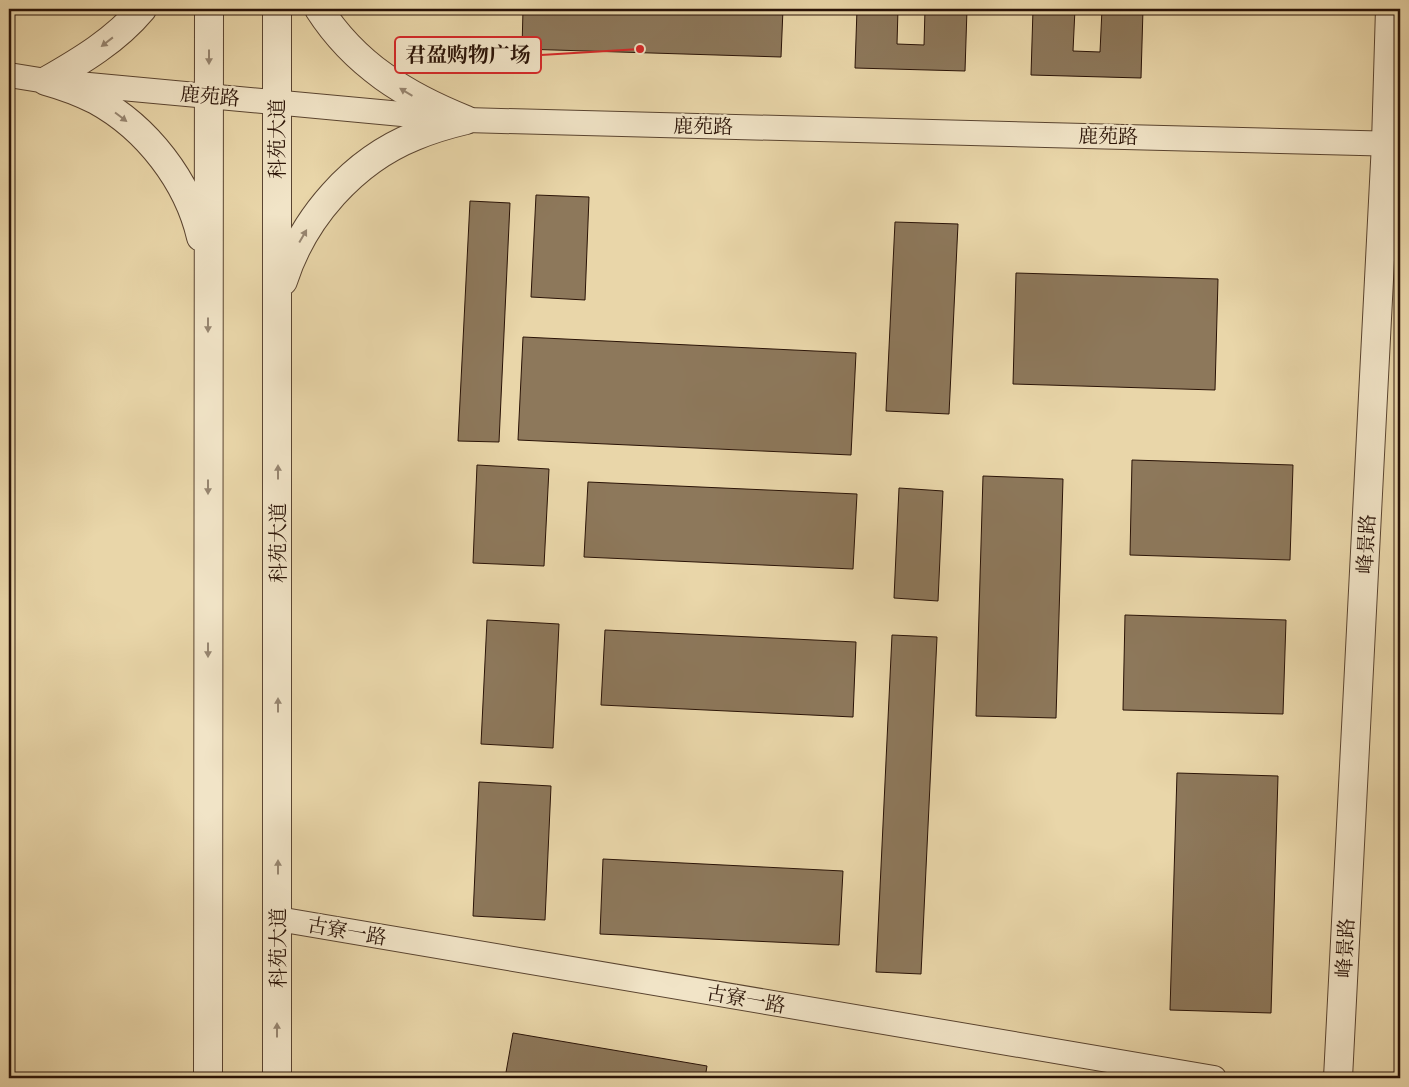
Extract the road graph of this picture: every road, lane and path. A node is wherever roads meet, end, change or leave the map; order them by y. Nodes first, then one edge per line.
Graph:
1 (142, 9) edge
2 (209, 9) edge
3 (277, 9) edge
4 (319, 9) edge
5 (1390, 9) edge
6 (9, 75) edge
7 (46, 81) junction
8 (209, 96) junction
9 (277, 102) junction
10 (466, 120) junction
11 (1393, 144) edge
12 (208, 285) junction
13 (278, 297) junction
14 (278, 919) junction
15 (208, 1078) edge
16 (277, 1078) edge
17 (1214, 1078) edge
18 (1338, 1078) edge

1 -> 7 street
2 -> 8 street
3 - 9 street, 科苑大道
10 -> 4 street
5 - 11 street, 峰景路
6 - 7 street, 鹿苑路
7 - 8 street, 鹿苑路
7 -> 12 street
8 - 9 street, 鹿苑路
8 - 12 street
9 - 10 street, 鹿苑路
9 - 13 street, 科苑大道
10 - 11 street, 鹿苑路
13 -> 10 street
11 - 18 street, 峰景路
12 -> 15 street
14 -> 13 street, 科苑大道
16 -> 14 street, 科苑大道
14 - 17 street, 古寮一路

